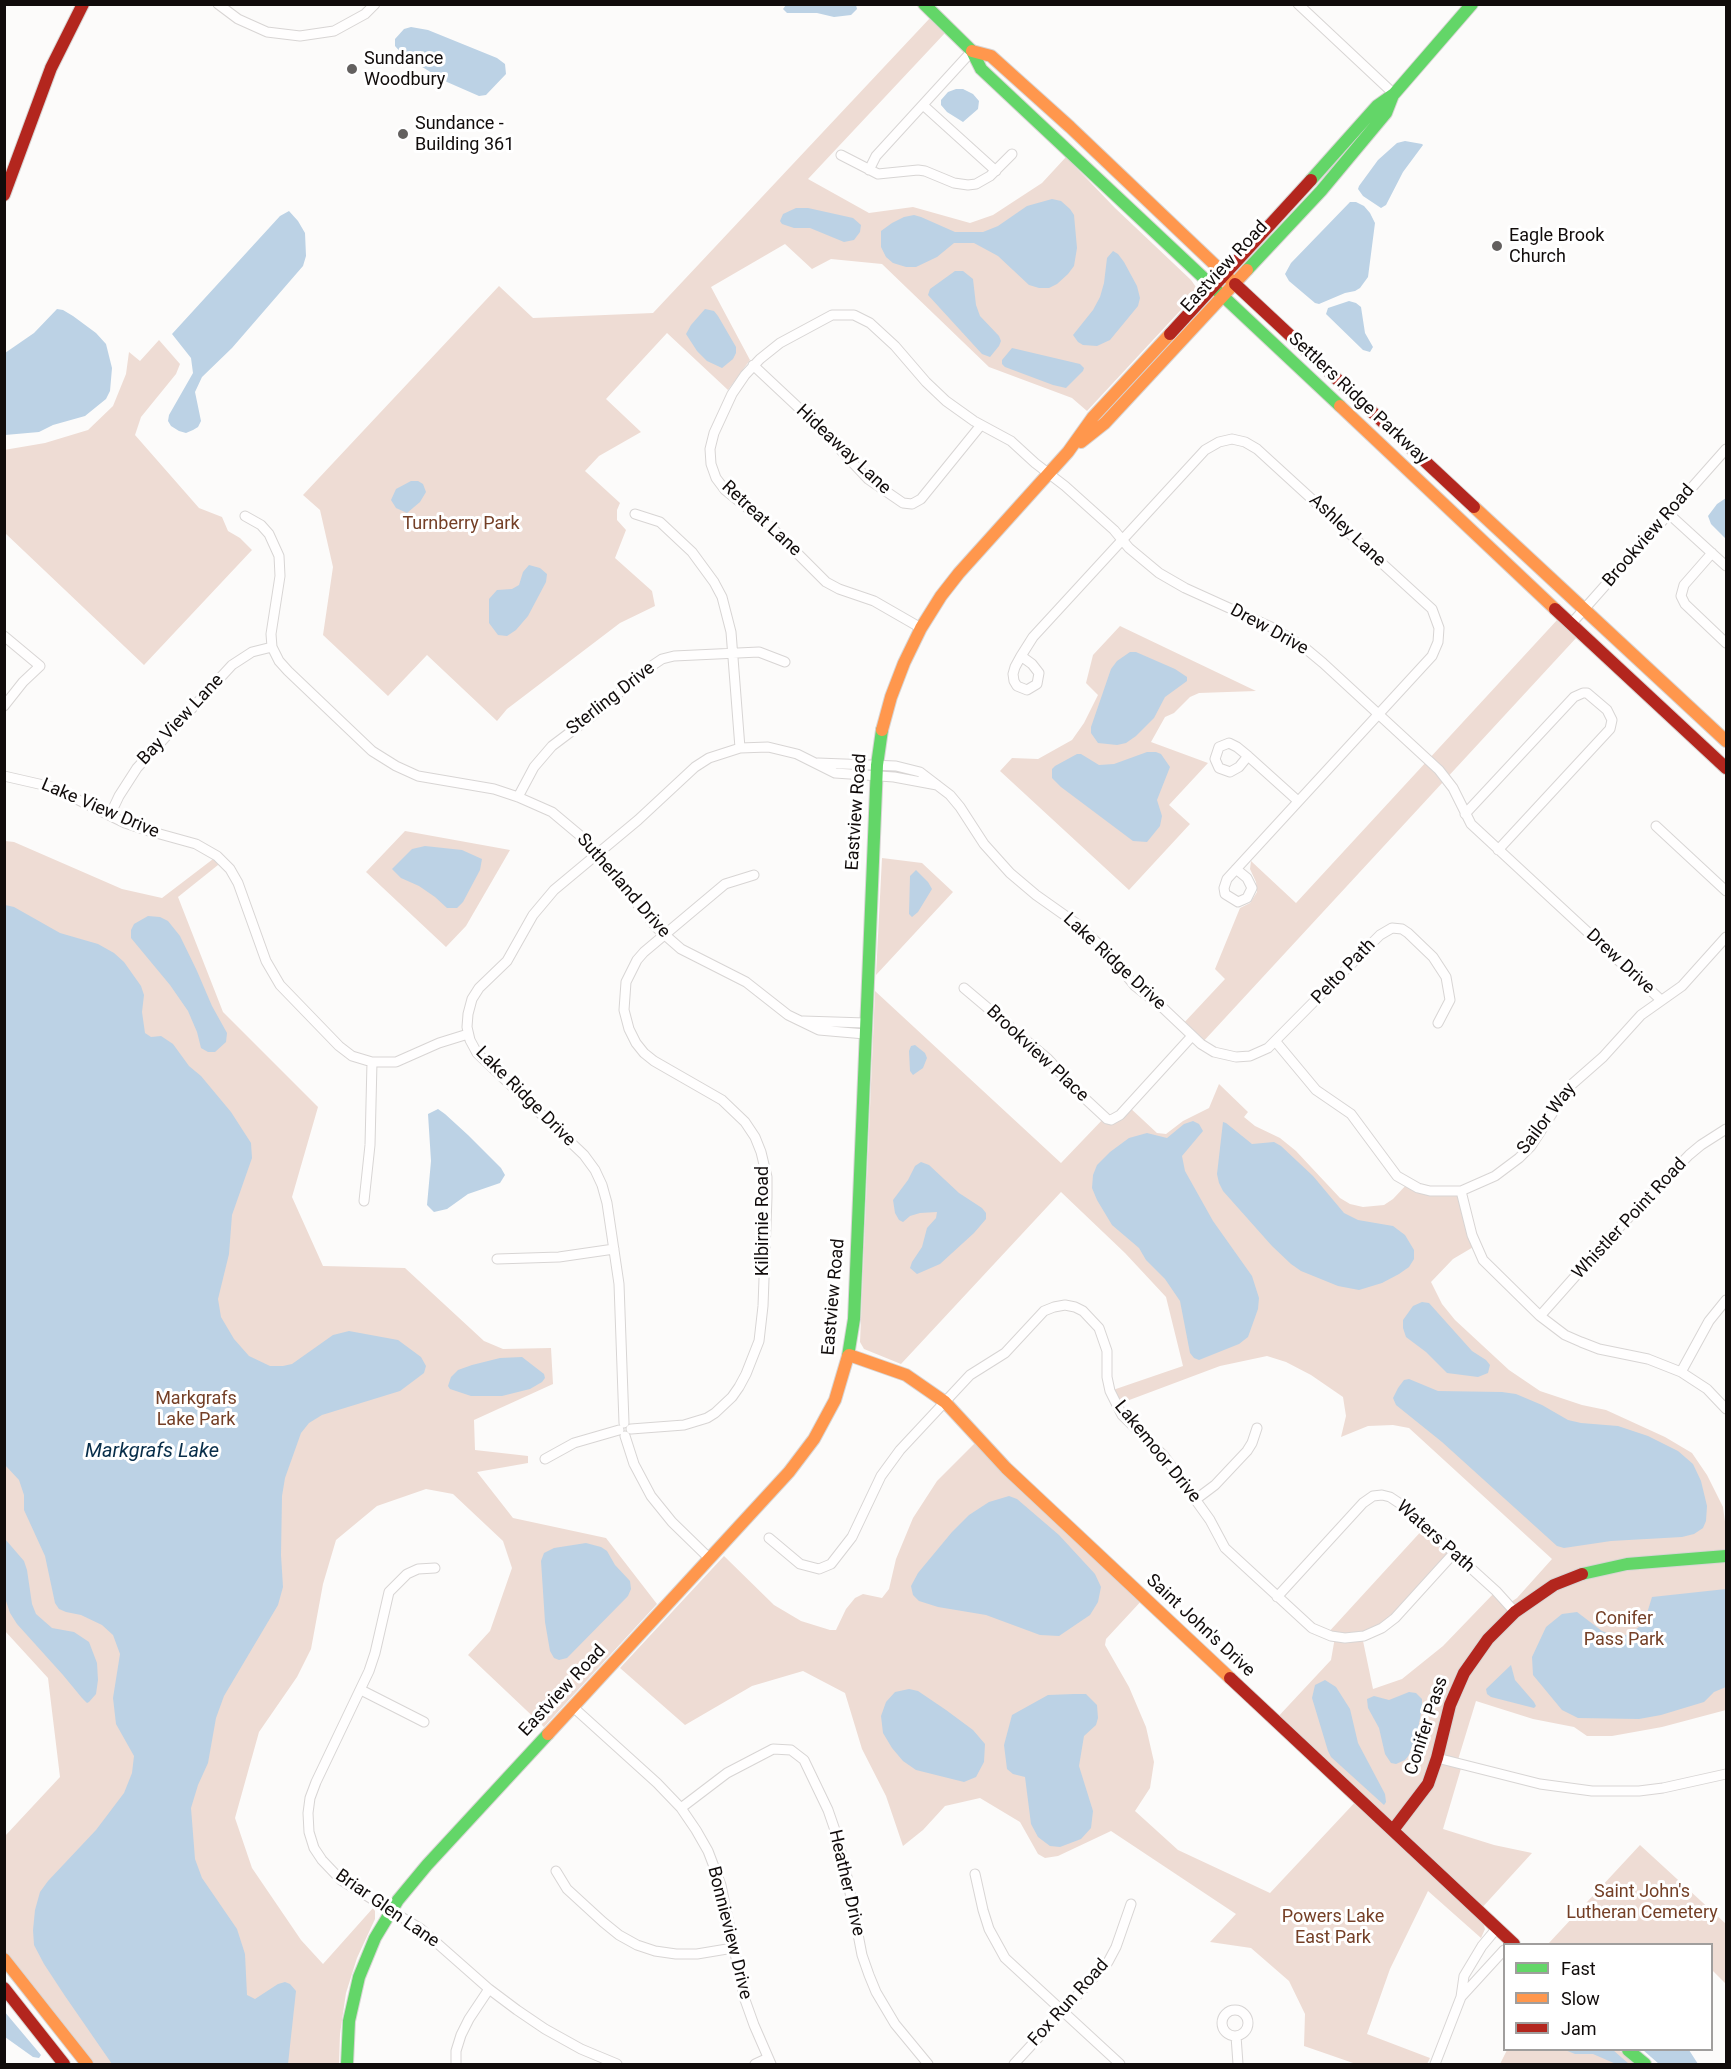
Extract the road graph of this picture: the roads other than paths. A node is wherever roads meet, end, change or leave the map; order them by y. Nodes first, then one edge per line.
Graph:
1 (83, 4) edge
2 (218, 4) edge
3 (375, 4) edge
4 (924, 4) edge
5 (1298, 4) edge
6 (1472, 4) edge
7 (972, 51) junction
8 (1394, 94) junction
9 (923, 105) junction
10 (1012, 154) dead end
11 (841, 155) dead end
12 (869, 170) junction
13 (996, 171) junction
14 (4, 195) edge
15 (1230, 279) junction
16 (1218, 291) junction
17 (753, 365) junction
18 (981, 425) junction
19 (1726, 449) edge
20 (1049, 474) junction
21 (635, 514) dead end
22 (1669, 514) junction
23 (245, 516) dead end
24 (1123, 540) junction
25 (1713, 553) junction
26 (1726, 566) edge
27 (1584, 610) junction
28 (1571, 624) junction
29 (921, 628) junction
30 (4, 636) edge
31 (1726, 643) edge
32 (272, 647) junction
33 (733, 654) junction
34 (1021, 656) dead end
35 (785, 662) dead end
36 (4, 706) edge
37 (1378, 714) junction
38 (1726, 741) edge
39 (740, 748) junction
40 (1248, 756) dead end
41 (1726, 768) edge
42 (876, 771) junction
43 (4, 776) edge
44 (518, 797) junction
45 (1298, 801) junction
46 (1465, 814) junction
47 (110, 815) junction
48 (1656, 826) dead end
49 (1498, 850) junction
50 (597, 854) junction
51 (1236, 869) dead end
52 (754, 875) dead end
53 (1726, 891) edge
54 (664, 935) junction
55 (1726, 937) edge
56 (964, 988) dead end
57 (1661, 1000) junction
58 (613, 1010) dead end
59 (624, 1010) junction
60 (1438, 1023) dead end
61 (865, 1029) junction
62 (468, 1034) junction
63 (1192, 1036) junction
64 (1276, 1042) junction
65 (372, 1062) junction
66 (1726, 1129) edge
67 (1461, 1191) junction
68 (364, 1201) dead end
69 (614, 1249) junction
70 (497, 1259) dead end
71 (1726, 1300) edge
72 (1540, 1316) junction
73 (849, 1355) junction
74 (1681, 1372) junction
75 (945, 1402) junction
76 (1726, 1409) edge
77 (1257, 1428) dead end
78 (625, 1430) junction
79 (545, 1459) dead end
80 (1195, 1500) junction
81 (770, 1538) dead end
82 (1454, 1553) junction
83 (1726, 1556) edge
84 (710, 1559) junction
85 (435, 1568) dead end
86 (1277, 1597) junction
87 (1515, 1612) junction
88 (361, 1690) junction
89 (573, 1707) junction
90 (424, 1722) dead end
91 (1437, 1758) junction
92 (1726, 1774) edge
93 (681, 1808) junction
94 (1393, 1830) junction
95 (556, 1871) dead end
96 (975, 1874) dead end
97 (1131, 1904) dead end
98 (391, 1910) junction
99 (1497, 1929) junction
100 (1508, 1943) edge
101 (733, 1948) junction
102 (1503, 1952) edge
103 (4, 1959) edge
104 (4, 1988) edge
105 (489, 1989) junction
106 (1461, 1997) junction
107 (1062, 2013) junction
108 (1236, 2036) dead end
109 (1630, 2051) edge
110 (770, 2061) edge
111 (64, 2064) edge
112 (87, 2064) edge
113 (347, 2064) edge
114 (456, 2064) edge
115 (617, 2064) edge
116 (756, 2064) edge
117 (928, 2064) edge
118 (1014, 2064) edge
119 (1120, 2064) edge
120 (1238, 2064) edge
121 (1435, 2064) edge
122 (1645, 2064) edge

1 - 14 street
2 - 3 street
4 - 7 street, Settlers Ridge Parkway
5 - 8 street
6 - 8 street, Eastview Road
7 - 9 street
7 - 15 street, Settlers Ridge Parkway
7 - 16 street, Settlers Ridge Parkway
8 - 15 street, Eastview Road
9 - 12 street
9 - 13 street
10 - 13 street
11 - 12 street
12 - 13 street
15 - 16 street, Eastview Road
15 - 27 street, Settlers Ridge Parkway
16 - 20 street, Eastview Road
16 - 28 street, Settlers Ridge Parkway
17 - 18 street, Retreat Lane
17 - 18 street, Hideaway Lane
17 - 29 street, Retreat Lane
18 - 20 street, Retreat Lane
19 - 22 street, Brookview Road
20 - 24 street, Drew Drive
20 - 29 street, Eastview Road
21 - 33 street
22 - 25 street
22 - 27 street, Brookview Road
23 - 32 street
24 - 34 street, Ashley Lane
24 - 37 street, Drew Drive
24 - 37 street, Ashley Lane
25 - 26 street
25 - 31 street
27 - 28 street, Brookview Road
27 - 38 street, Settlers Ridge Parkway
28 - 41 street, Settlers Ridge Parkway
29 - 42 street, Eastview Road
30 - 36 street
32 - 44 street, Sutherland Drive
32 - 47 street, Bay View Lane
33 - 35 street, Sterling Drive
33 - 39 street
33 - 44 street, Sterling Drive
37 - 45 street, Ashley Lane
37 - 46 street, Drew Drive
39 - 42 street, Lake Ridge Drive
39 - 50 street, Lake Ridge Drive
40 - 45 street
42 - 61 street, Eastview Road
42 - 63 street, Lake Ridge Drive
43 - 47 street, Lake View Drive
44 - 50 street, Sutherland Drive
45 - 51 street, Ashley Lane
46 - 49 street, Drew Drive
46 - 49 street
47 - 65 street, Lake View Drive
48 - 53 street
49 - 57 street, Drew Drive
50 - 54 street, Sutherland Drive
50 - 62 street, Lake Ridge Drive
52 - 54 street, Kilbirnie Road
54 - 59 street, Kilbirnie Road
54 - 61 street, Sutherland Drive
55 - 57 street, Sailor Way
56 - 63 street, Brookview Place
57 - 67 street, Sailor Way
58 - 59 street
59 - 78 street, Kilbirnie Road
60 - 64 street, Pelto Path
61 - 73 street, Eastview Road
62 - 65 street, Lake View Drive
62 - 69 street, Lake Ridge Drive
63 - 64 street, Pelto Path
64 - 67 street, Sailor Way
65 - 68 street
66 - 72 street, Whistler Point Road
67 - 72 street
69 - 70 street
69 - 78 street, Lake Ridge Drive
71 - 74 street
72 - 74 street
73 - 75 street, Saint John's Drive
73 - 84 street, Eastview Road
74 - 76 street
75 - 80 street, Lakemoor Drive
75 - 81 street
75 - 94 street, Saint John's Drive
77 - 80 street
78 - 79 street, Kilbirnie Road
78 - 84 street, Lake Ridge Drive
80 - 86 street, Lakemoor Drive
82 - 86 street, Lakemoor Drive
82 - 86 street, Waters Path
82 - 87 street, Waters Path
83 - 87 street, Conifer Pass
84 - 89 street, Eastview Road
85 - 88 street, Briar Glen Lane
87 - 91 street, Conifer Pass
88 - 90 street
88 - 98 street, Briar Glen Lane
89 - 93 street, Bonnieview Drive
89 - 98 street, Eastview Road
91 - 92 street
91 - 94 street, Conifer Pass
93 - 101 street, Bonnieview Drive
93 - 117 street, Heather Drive
94 - 99 street, Saint John's Drive
95 - 101 street
96 - 107 street
97 - 107 street, Fox Run Road
98 - 105 street, Briar Glen Lane
98 - 113 street, Eastview Road
99 - 100 street, Saint John's Drive
99 - 106 street
101 - 110 street, Bonnieview Drive
102 - 106 street
103 - 112 street
104 - 111 street
105 - 114 street
105 - 115 street, Briar Glen Lane
106 - 121 street
107 - 118 street, Fox Run Road
107 - 119 street
108 - 120 street
109 - 122 street
110 - 116 street

